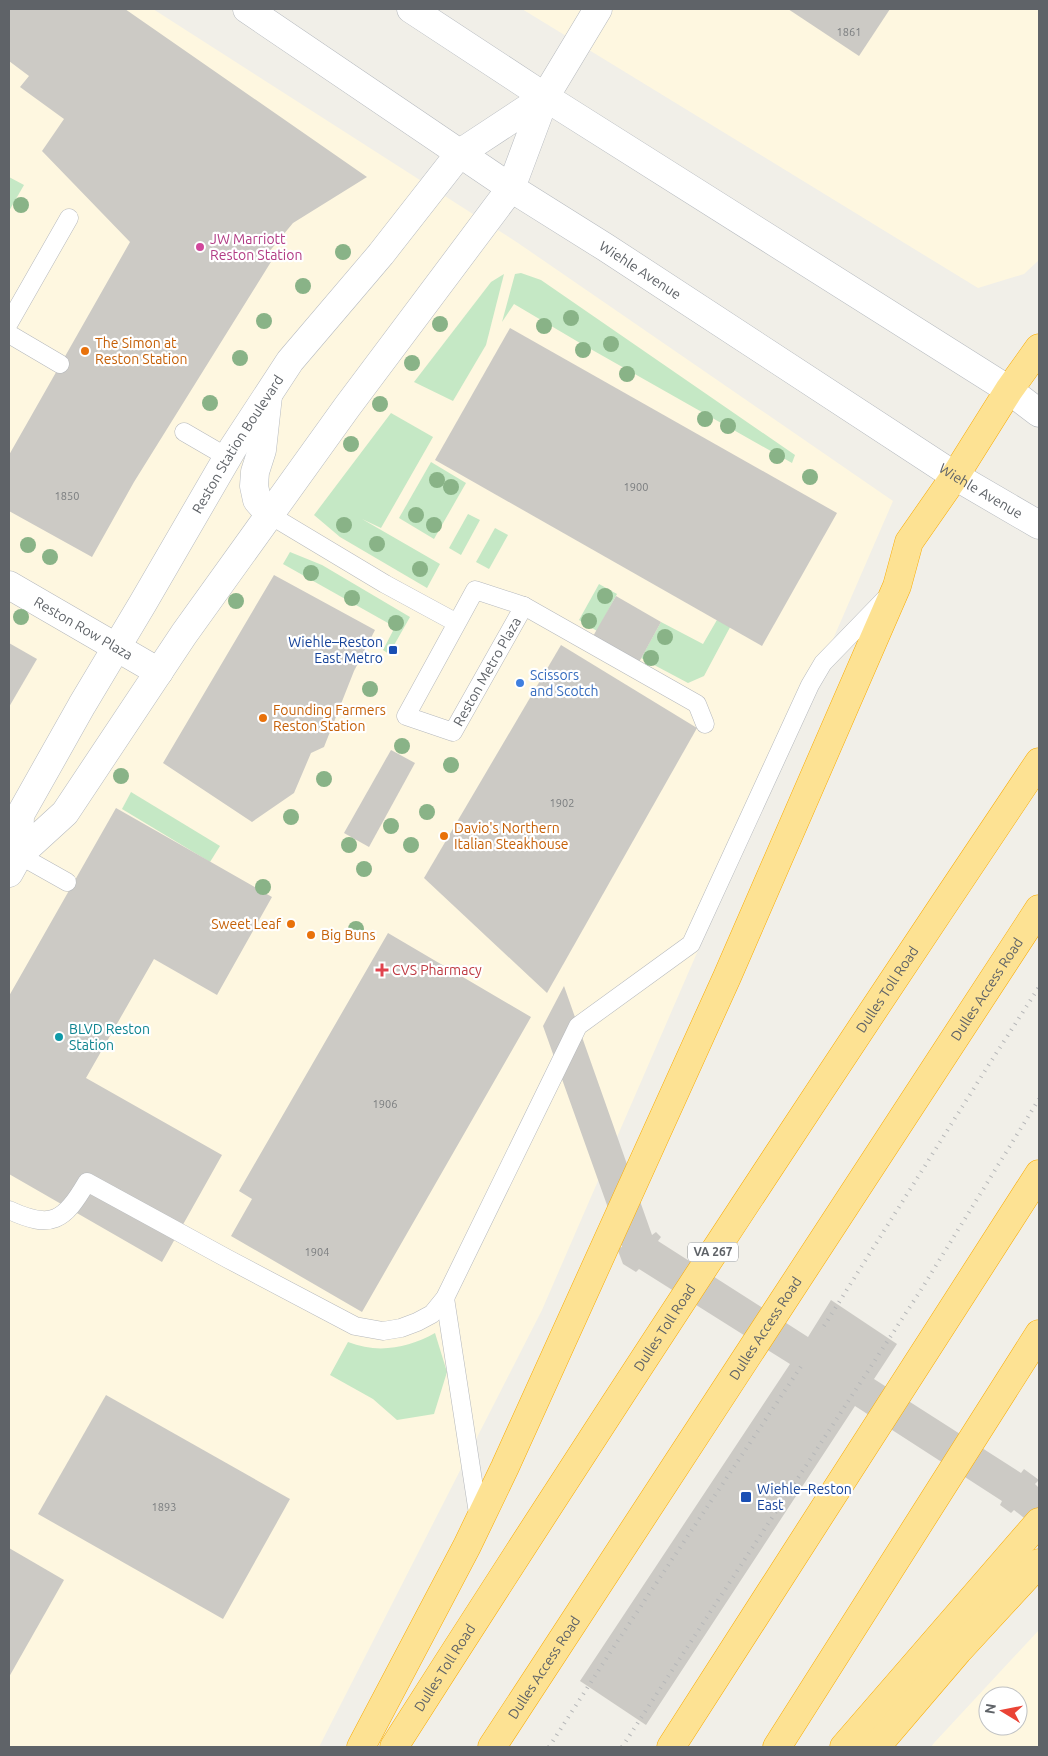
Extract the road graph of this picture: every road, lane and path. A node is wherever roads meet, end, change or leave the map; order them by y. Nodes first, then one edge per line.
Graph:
1 (247, 9) edge
2 (411, 9) edge
3 (598, 9) edge
4 (545, 97) junction
5 (460, 153) junction
6 (511, 188) junction
7 (69, 218) dead end
8 (9, 323) edge
9 (9, 334) edge
10 (1039, 348) edge
11 (60, 364) dead end
12 (269, 390) junction
13 (1009, 390) junction
14 (1039, 413) edge
15 (184, 432) dead end
16 (227, 457) junction
17 (955, 476) junction
18 (270, 515) junction
19 (1039, 525) edge
20 (9, 584) edge
21 (897, 586) junction
22 (524, 606) junction
23 (457, 623) junction
24 (116, 648) junction
25 (158, 672) junction
26 (705, 724) dead end
27 (1039, 762) edge
28 (14, 864) edge
29 (66, 882) dead end
30 (1039, 909) edge
31 (1039, 1174) edge
32 (9, 1210) edge
33 (445, 1298) junction
34 (1039, 1334) edge
35 (479, 1522) junction
36 (1039, 1522) edge
37 (1039, 1563) edge
38 (361, 1747) edge
39 (394, 1747) edge
40 (492, 1747) edge
41 (671, 1747) edge
42 (777, 1747) edge
43 (844, 1747) edge
44 (876, 1747) edge

1 - 5 street, Wiehle Avenue
2 - 4 street
3 - 4 street, Reston Station Boulevard
4 - 5 street, Reston Station Boulevard
4 - 6 street, Reston Station Boulevard
4 - 13 street
5 - 6 street, Wiehle Avenue
5 - 12 street, Reston Station Boulevard
6 - 17 street, Wiehle Avenue
6 - 18 street, Reston Station Boulevard
7 - 8 lane
9 - 11 lane
10 - 13 highway
12 - 16 street, Reston Station Boulevard
12 - 18 street
13 - 14 street
13 - 17 highway
15 - 16 lane
16 - 24 street, Reston Station Boulevard
17 - 19 street, Wiehle Avenue
17 - 21 highway
18 - 23 lane
18 - 25 street, Reston Station Boulevard
20 - 24 street, Reston Row Plaza
21 - 33 lane
21 - 35 highway
22 - 23 lane, Reston Metro Plaza
22 - 23 lane, Reston Metro Plaza
22 - 26 lane
24 - 25 street, Reston Row Plaza
24 - 28 street, Reston Station Boulevard
25 - 28 street, Reston Station Boulevard
27 - 39 highway, Dulles Toll Road / VA 267
28 - 29 lane
30 - 40 highway, Dulles Access Road
31 - 41 highway
32 - 33 lane
33 - 35 lane
34 - 42 highway
35 - 38 highway
36 - 43 highway
37 - 44 highway

